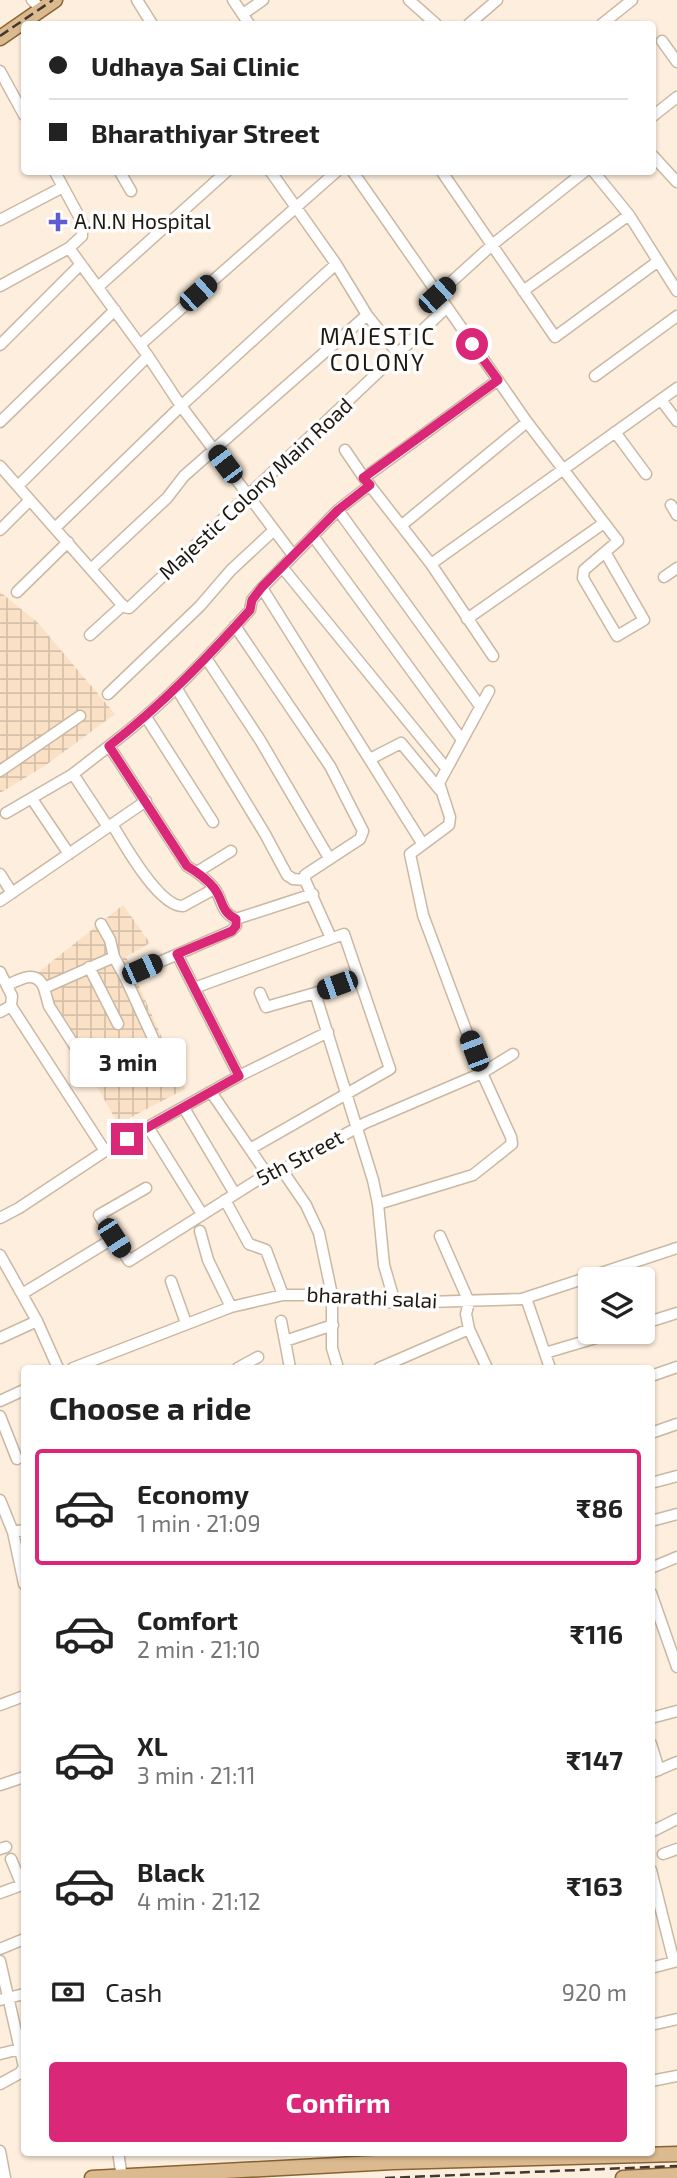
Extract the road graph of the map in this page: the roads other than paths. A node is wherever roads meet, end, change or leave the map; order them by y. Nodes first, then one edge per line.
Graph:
1 (55, 0) edge
2 (137, 0) edge
3 (233, 0) edge
4 (264, 0) edge
5 (410, 0) edge
6 (497, 0) edge
7 (632, 0) edge
8 (38, 2) edge
9 (246, 20) edge
10 (25, 21) edge
11 (150, 21) edge
12 (433, 21) edge
13 (472, 21) edge
14 (606, 21) edge
15 (21, 23) edge
16 (0, 31) edge
17 (0, 38) edge
18 (662, 41) dead end
19 (677, 62) edge
20 (0, 71) edge
21 (677, 97) edge
22 (20, 98) edge
23 (656, 114) edge
24 (656, 159) edge
25 (56, 175) edge
26 (122, 175) edge
27 (223, 175) edge
28 (273, 175) edge
29 (332, 175) edge
30 (354, 175) edge
31 (444, 175) edge
32 (580, 175) edge
33 (596, 175) edge
34 (675, 175) edge
35 (62, 187) junction
36 (131, 191) dead end
37 (295, 207) junction
38 (629, 215) junction
39 (0, 220) edge
40 (492, 246) junction
41 (69, 248) junction
42 (657, 261) junction
43 (81, 264) junction
44 (336, 264) junction
45 (0, 286) edge
46 (98, 287) junction
47 (523, 291) junction
48 (677, 292) edge
49 (437, 295) junction
50 (447, 307) junction
51 (115, 310) junction
52 (367, 315) junction
53 (677, 316) edge
54 (0, 345) edge
55 (140, 345) junction
56 (399, 355) junction
57 (148, 356) junction
58 (594, 376) dead end
59 (498, 380) junction
60 (677, 388) edge
61 (661, 400) junction
62 (181, 406) junction
63 (677, 421) edge
64 (0, 422) edge
65 (527, 422) junction
66 (615, 432) junction
67 (214, 449) junction
68 (345, 450) dead end
69 (0, 466) edge
70 (563, 469) junction
71 (646, 474) dead end
72 (367, 482) junction
73 (18, 486) junction
74 (248, 494) junction
75 (30, 500) junction
76 (338, 510) junction
77 (604, 523) junction
78 (401, 525) junction
79 (55, 528) junction
80 (0, 530) edge
81 (273, 531) junction
82 (313, 536) junction
83 (68, 542) junction
84 (605, 552) junction
85 (293, 555) junction
86 (431, 564) junction
87 (282, 567) junction
88 (677, 568) edge
89 (91, 569) junction
90 (664, 577) dead end
91 (262, 587) junction
92 (17, 592) dead end
93 (124, 606) junction
94 (467, 619) junction
95 (235, 626) junction
96 (90, 635) dead end
97 (493, 656) dead end
98 (206, 658) junction
99 (177, 689) junction
100 (489, 691) dead end
101 (108, 694) dead end
102 (480, 706) junction
103 (80, 716) dead end
104 (146, 718) junction
105 (462, 740) junction
106 (109, 746) junction
107 (370, 759) junction
108 (446, 768) junction
109 (0, 771) edge
110 (73, 774) junction
111 (440, 790) junction
112 (32, 799) junction
113 (146, 801) junction
114 (6, 813) dead end
115 (214, 822) dead end
116 (110, 826) junction
117 (422, 843) junction
118 (231, 851) dead end
119 (69, 854) junction
120 (329, 858) junction
121 (197, 872) junction
122 (0, 874) edge
123 (305, 880) junction
124 (214, 889) junction
125 (12, 893) junction
126 (313, 894) junction
127 (0, 901) edge
128 (236, 919) junction
129 (101, 924) dead end
130 (331, 938) junction
131 (177, 954) junction
132 (114, 957) junction
133 (89, 967) junction
134 (0, 972) edge
135 (125, 977) junction
136 (358, 978) junction
137 (8, 985) junction
138 (44, 988) junction
139 (194, 988) junction
140 (260, 993) dead end
141 (315, 993) junction
142 (10, 1006) junction
143 (0, 1012) edge
144 (118, 1024) dead end
145 (328, 1032) junction
146 (158, 1049) dead end
147 (132, 1054) dead end
148 (513, 1054) dead end
149 (482, 1073) junction
150 (239, 1076) junction
151 (346, 1092) junction
152 (211, 1093) junction
153 (184, 1108) junction
154 (148, 1127) junction
155 (356, 1128) junction
156 (250, 1149) junction
157 (105, 1150) junction
158 (282, 1170) junction
159 (267, 1174) junction
160 (145, 1188) dead end
161 (230, 1197) junction
162 (378, 1204) junction
163 (202, 1214) junction
164 (0, 1218) edge
165 (200, 1231) dead end
166 (440, 1236) dead end
167 (114, 1238) junction
168 (675, 1249) edge
169 (0, 1255) edge
170 (677, 1262) edge
171 (171, 1281) dead end
172 (22, 1294) junction
173 (332, 1294) junction
174 (283, 1295) junction
175 (526, 1298) junction
176 (469, 1302) junction
177 (395, 1303) junction
178 (231, 1307) junction
179 (677, 1313) edge
180 (655, 1320) edge
181 (37, 1321) junction
182 (281, 1321) dead end
183 (186, 1323) junction
184 (333, 1325) junction
185 (469, 1329) junction
186 (0, 1338) edge
187 (285, 1341) junction
188 (578, 1343) edge
189 (545, 1353) junction
190 (258, 1357) dead end
191 (57, 1365) edge
192 (89, 1365) edge
193 (247, 1365) edge
194 (289, 1365) edge
195 (337, 1365) edge
196 (386, 1365) edge
197 (486, 1365) edge
198 (549, 1365) edge
199 (677, 1367) edge
200 (655, 1375) edge
201 (21, 1391) edge
202 (0, 1401) edge
203 (0, 1416) edge
204 (677, 1424) edge
205 (655, 1432) edge
206 (17, 1459) dead end
207 (677, 1476) edge
208 (655, 1482) edge
209 (0, 1500) edge
210 (677, 1514) edge
211 (655, 1520) edge
212 (19, 1531) edge
213 (21, 1552) edge
214 (677, 1556) edge
215 (655, 1565) edge
216 (655, 1604) edge
217 (676, 1659) edge
218 (21, 1697) edge
219 (0, 1705) edge
220 (677, 1711) edge
221 (655, 1717) edge
222 (677, 1762) edge
223 (655, 1771) edge
224 (21, 1778) edge
225 (0, 1785) edge
226 (677, 1819) edge
227 (655, 1830) edge
228 (677, 1849) edge
229 (663, 1853) dead end
230 (11, 1859) dead end
231 (655, 1885) edge
232 (0, 1893) edge
233 (21, 1940) edge
234 (0, 1949) edge
235 (0, 1961) edge
236 (676, 1962) edge
237 (655, 1967) edge
238 (21, 1995) edge
239 (4, 1999) edge
240 (677, 2020) edge
241 (655, 2024) edge
242 (21, 2044) edge
243 (21, 2049) edge
244 (0, 2054) edge
245 (21, 2070) edge
246 (677, 2076) edge
247 (655, 2080) edge
248 (0, 2084) edge
249 (0, 2151) edge
250 (655, 2154) edge
251 (677, 2154) edge
252 (119, 2156) edge
253 (578, 2156) edge
254 (677, 2175) edge
255 (122, 2177) edge
256 (5, 2178) edge
257 (93, 2178) edge
258 (623, 2178) edge

1 - 10 main road
2 - 11 street
3 - 9 street
4 - 9 street
5 - 12 street
6 - 13 street
7 - 14 street
8 - 16 main road
15 - 17 main road
18 - 19 street
20 - 22 street
21 - 23 street
24 - 34 street
25 - 35 street
26 - 36 street
27 - 46 street
28 - 37 street
29 - 37 street
30 - 49 street
31 - 40 street
32 - 40 street
33 - 38 street
35 - 39 street
35 - 41 street
37 - 44 street
37 - 55 street
38 - 42 street
38 - 47 street
40 - 47 street
40 - 49 street
41 - 43 street
41 - 45 street
42 - 47 street
42 - 48 street
43 - 46 street
43 - 54 street
44 - 52 street
44 - 62 street
46 - 51 street
49 - 50 street
50 - 56 street, Majestic Colony Main Road
50 - 59 street
51 - 55 street
51 - 64 street
52 - 56 street
52 - 67 street
53 - 58 street
55 - 57 street
56 - 74 street, Majestic Colony Main Road
57 - 62 street
57 - 73 street
59 - 65 street
59 - 72 street
60 - 61 street
61 - 63 street
61 - 66 street
62 - 67 street
62 - 79 street
65 - 70 street
65 - 78 street
66 - 70 street
66 - 71 street
67 - 74 street
67 - 89 street
68 - 72 street
69 - 73 street
70 - 77 street
70 - 86 street
72 - 76 street
72 - 78 street
73 - 75 street
74 - 81 street
74 - 93 street, Majestic Colony Main Road
75 - 79 street
75 - 80 street
76 - 82 street
76 - 102 street
77 - 84 street
77 - 94 street
78 - 86 street
79 - 83 street
81 - 85 street
81 - 101 street
82 - 85 street
82 - 105 street
83 - 89 street
83 - 92 street
84 - 84 street
85 - 87 street
86 - 94 street
87 - 91 street
87 - 108 street
88 - 90 street
89 - 93 street
91 - 95 street
91 - 107 street
93 - 96 street, Majestic Colony Main Road
94 - 97 street
95 - 98 street
95 - 120 street
98 - 99 street
98 - 120 street
99 - 104 street
99 - 123 street
100 - 102 street
102 - 105 street
103 - 109 street
104 - 106 street
104 - 115 street
105 - 108 street
106 - 110 street
106 - 113 street
107 - 111 street
107 - 117 street
108 - 111 street
110 - 112 street
110 - 116 street
111 - 117 street
112 - 114 street
112 - 119 street
113 - 116 street
113 - 121 street
116 - 119 street
116 - 124 street
117 - 149 street
118 - 121 street
119 - 125 street
120 - 123 street
121 - 124 street
122 - 125 street
123 - 126 street
124 - 128 street
125 - 127 street
126 - 128 street
126 - 130 street
128 - 131 street
129 - 132 street
130 - 136 street
130 - 139 street
131 - 135 street
131 - 139 street
132 - 133 street
132 - 135 street
133 - 138 street
133 - 144 street
134 - 137 street
135 - 146 street
136 - 141 street
136 - 151 street
137 - 138 street
137 - 142 street
138 - 147 street
139 - 150 street
140 - 141 street
141 - 145 street
142 - 143 street
142 - 157 street
145 - 150 street
145 - 151 street
148 - 149 street, 5th Street
149 - 155 street, 5th Street
149 - 162 street
150 - 152 street
151 - 155 street
151 - 156 street
152 - 153 street
152 - 156 street
153 - 154 street
153 - 161 street
154 - 157 street
154 - 163 street
155 - 158 street, 5th Street
155 - 162 street
156 - 159 street
157 - 164 street
158 - 159 street, 5th Street
158 - 173 street
159 - 161 street, 5th Street
160 - 167 street
161 - 163 street, 5th Street
161 - 174 street
162 - 177 street
163 - 167 street, 5th Street
165 - 178 street
166 - 176 street
167 - 172 street
168 - 170 street
168 - 175 street, bharathi salai
169 - 172 street
171 - 183 street
172 - 181 street
173 - 174 street, bharathi salai
173 - 177 street, bharathi salai
173 - 184 street
174 - 178 street, bharathi salai
175 - 176 street, bharathi salai
175 - 189 street
176 - 177 street, bharathi salai
176 - 185 street
178 - 183 street, bharathi salai
179 - 180 street
181 - 186 street
181 - 191 street
182 - 187 street
183 - 192 street, bharathi salai
184 - 187 street
184 - 195 street
185 - 196 street
185 - 197 street
187 - 194 street
188 - 189 street
189 - 198 street
190 - 193 street
199 - 200 street
201 - 202 street
203 - 206 street
204 - 205 street
207 - 208 street
209 - 212 street
210 - 211 street
212 - 213 street
214 - 215 street
216 - 217 street
218 - 219 street
220 - 221 street
222 - 223 street
224 - 225 street
226 - 227 street
228 - 229 street
230 - 232 street
231 - 236 street
233 - 234 street
235 - 239 street
236 - 237 street
238 - 239 street
239 - 242 street
240 - 241 street
243 - 244 street
245 - 248 street
246 - 247 street
249 - 256 street
250 - 251 main road
252 - 255 street
253 - 255 main road
254 - 258 main road
255 - 257 main road

